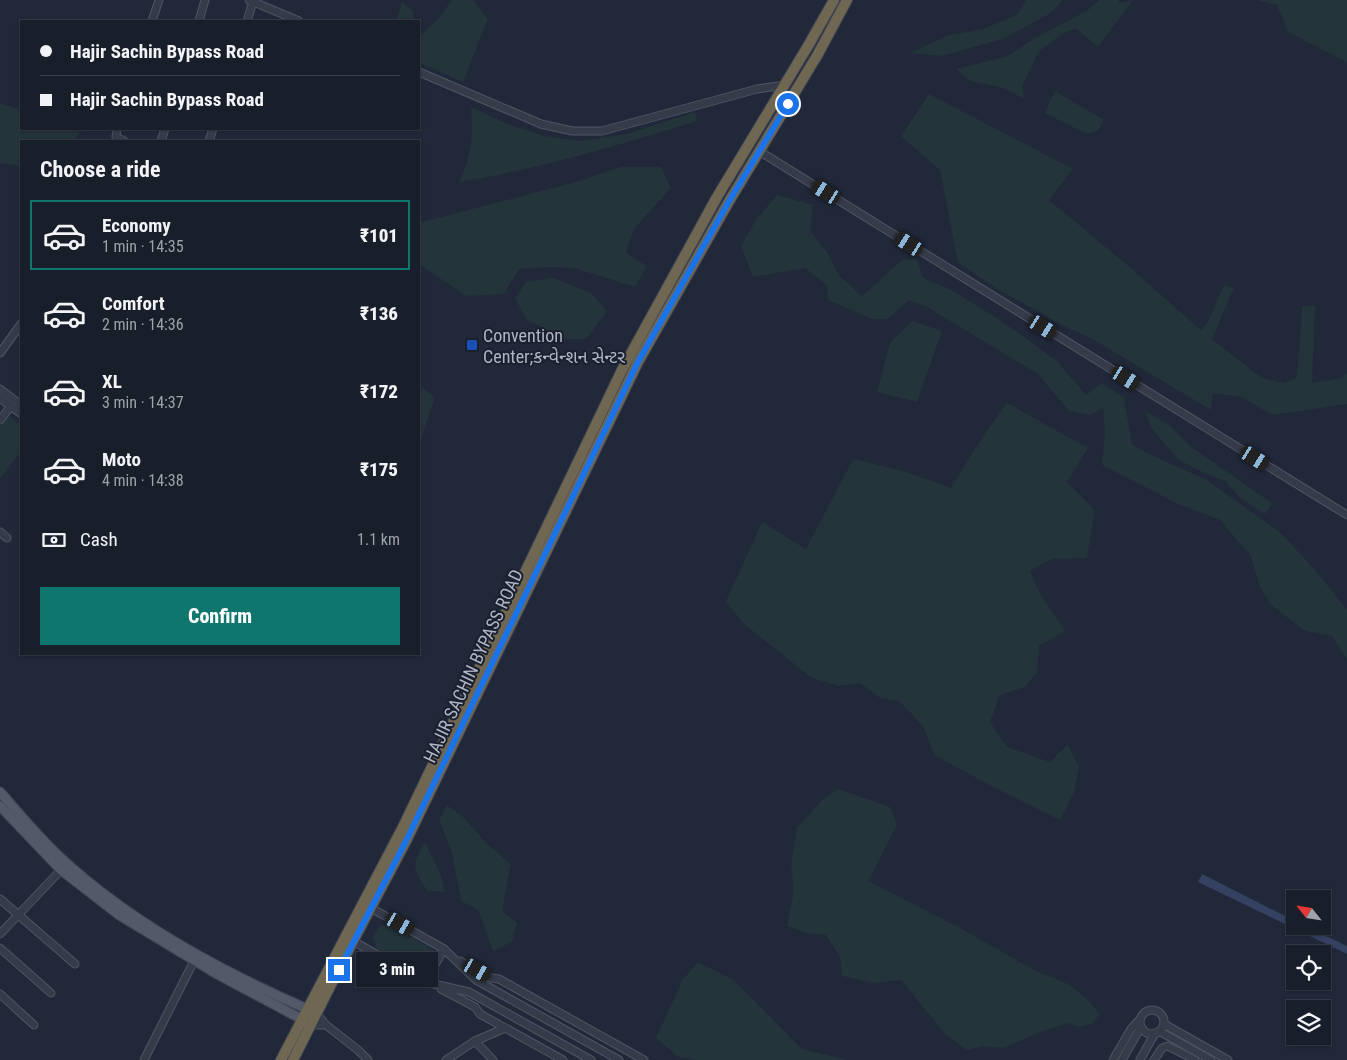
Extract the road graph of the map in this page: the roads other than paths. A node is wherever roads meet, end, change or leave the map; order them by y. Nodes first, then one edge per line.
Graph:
1 (159, 0) edge
2 (205, 0) edge
3 (834, 0) edge
4 (847, 0) edge
5 (251, 1) edge
6 (152, 20) edge
7 (199, 20) edge
8 (247, 20) edge
9 (297, 20) edge
10 (420, 72) edge
11 (785, 85) junction
12 (117, 130) edge
13 (122, 140) edge
14 (759, 151) junction
15 (20, 325) edge
16 (0, 353) edge
17 (0, 389) edge
18 (0, 398) edge
19 (20, 404) edge
20 (11, 406) junction
21 (20, 413) edge
22 (0, 420) edge
23 (1347, 515) edge
24 (0, 532) edge
25 (7, 538) dead end
26 (0, 792) edge
27 (0, 806) edge
28 (61, 870) junction
29 (0, 899) edge
30 (371, 908) junction
31 (17, 914) junction
32 (0, 934) edge
33 (353, 941) junction
34 (0, 948) edge
35 (446, 952) junction
36 (194, 961) junction
37 (75, 964) dead end
38 (428, 983) junction
39 (50, 993) dead end
40 (0, 994) edge
41 (313, 1012) junction
42 (1140, 1019) junction
43 (307, 1022) junction
44 (34, 1025) dead end
45 (326, 1025) junction
46 (1141, 1027) junction
47 (506, 1028) junction
48 (1159, 1030) junction
49 (475, 1041) junction
50 (144, 1060) edge
51 (282, 1060) edge
52 (293, 1060) edge
53 (368, 1060) edge
54 (446, 1060) edge
55 (493, 1060) edge
56 (563, 1060) edge
57 (591, 1060) edge
58 (619, 1060) edge
59 (644, 1060) edge
60 (1113, 1060) edge
61 (1122, 1060) edge
62 (1140, 1060) edge
63 (1154, 1060) edge
64 (1194, 1060) edge
65 (1211, 1060) edge
66 (1228, 1060) edge

1 - 6 street
2 - 7 street
3 - 11 highway
4 - 14 highway, HAJIR SACHIN BYPASS ROAD
5 - 8 street
5 - 9 street
10 - 11 street
11 - 41 highway
12 - 13 street
14 - 23 street
14 - 30 highway, HAJIR SACHIN BYPASS ROAD
15 - 16 street
17 - 19 street
18 - 20 street
20 - 21 street
20 - 22 street
24 - 25 street
26 - 41 main road
27 - 28 main road
28 - 31 street
28 - 36 main road
29 - 31 street
30 - 33 highway, HAJIR SACHIN BYPASS ROAD
30 - 35 street
31 - 32 street
31 - 37 street
33 - 38 street
33 - 41 highway, HAJIR SACHIN BYPASS ROAD
34 - 39 street
35 - 38 street
35 - 58 street
35 - 59 street
36 - 43 main road
36 - 50 street
38 - 47 street
38 - 57 street
40 - 44 street
41 - 43 highway, HAJIR SACHIN BYPASS ROAD
41 - 45 street
42 - 46 street
42 - 48 street
42 - 60 street
43 - 45 street
43 - 51 highway
43 - 52 highway, HAJIR SACHIN BYPASS ROAD
45 - 53 street
46 - 48 street
46 - 61 street
47 - 49 street
47 - 56 street
48 - 62 street
48 - 65 street
48 - 66 street
49 - 54 street
49 - 55 street
63 - 64 street

